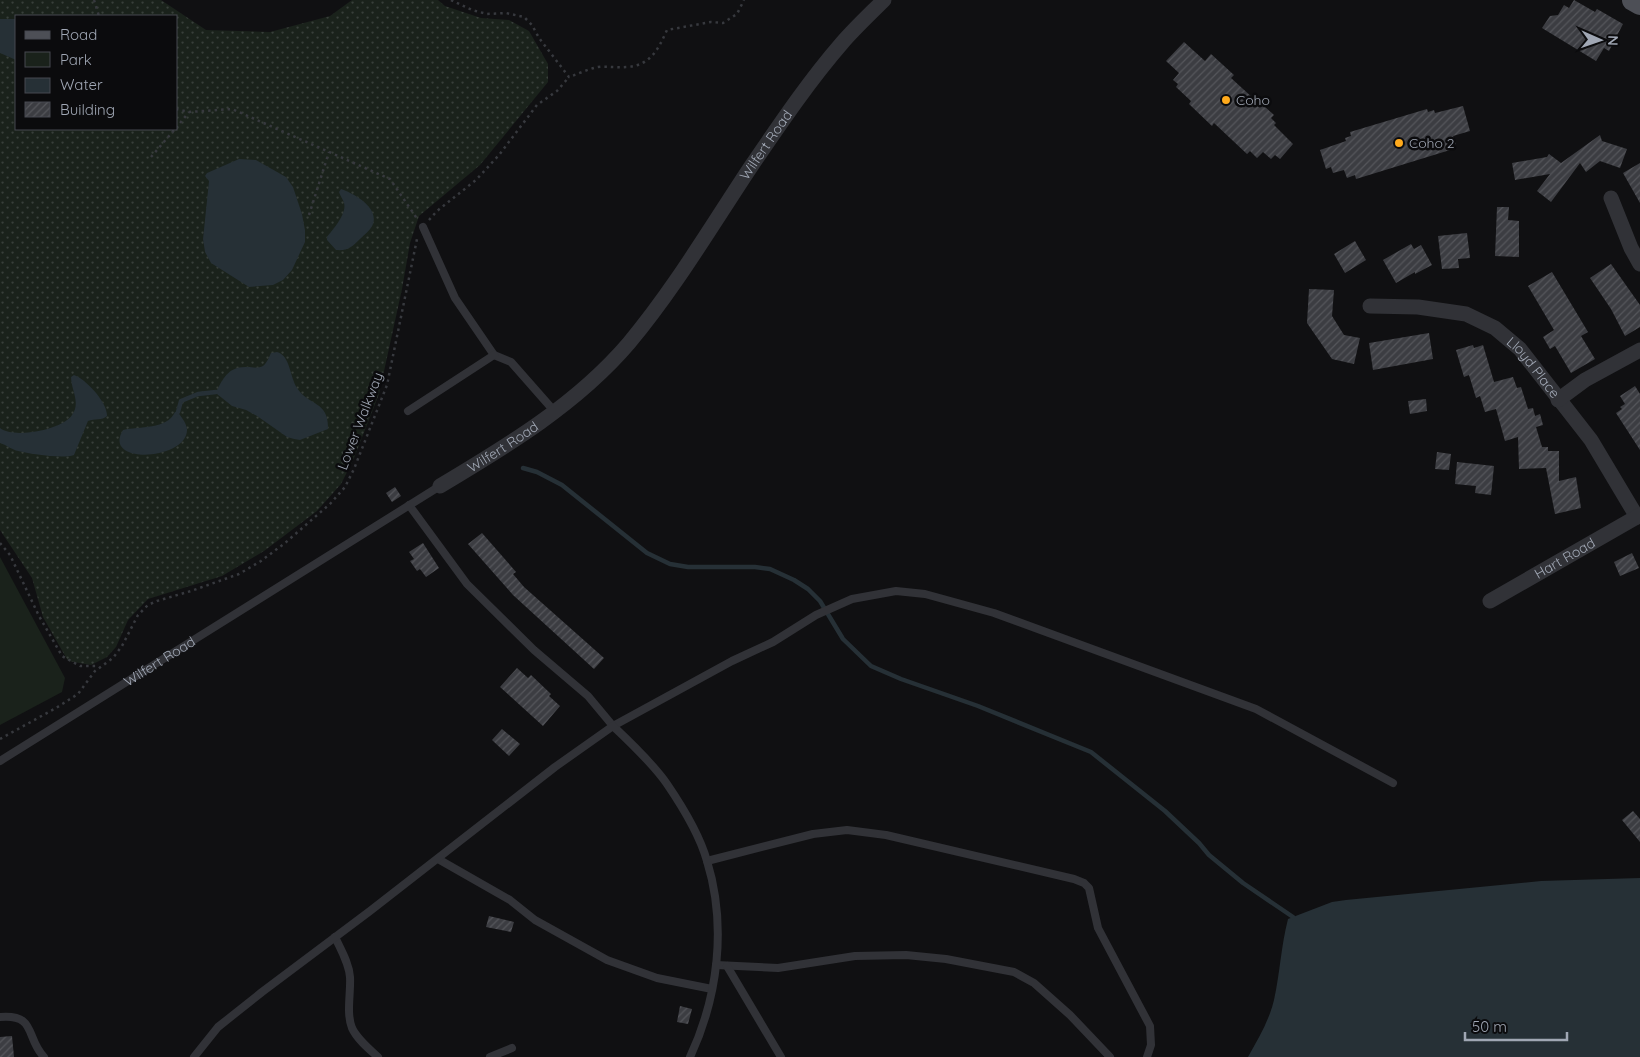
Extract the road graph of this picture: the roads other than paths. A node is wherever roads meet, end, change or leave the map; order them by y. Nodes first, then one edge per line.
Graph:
1 (884, 0) edge
2 (1633, 0) edge
3 (1640, 4) edge
4 (1611, 198) dead end
5 (423, 227) road end
6 (1640, 264) edge
7 (1370, 306) dead end
8 (1640, 350) edge
9 (494, 355) junction
10 (1558, 400) junction
11 (408, 411) dead end
12 (554, 412) junction
13 (440, 486) joint
14 (409, 505) junction
15 (1639, 516) edge
16 (1490, 601) dead end
17 (613, 726) junction
18 (0, 761) edge
19 (1393, 783) dead end
20 (438, 859) junction
21 (707, 860) junction
22 (335, 937) junction
23 (716, 965) junction
24 (727, 966) junction
25 (712, 989) junction
26 (0, 1017) edge
27 (512, 1048) dead end
28 (44, 1057) edge
29 (194, 1057) edge
30 (378, 1057) edge
31 (490, 1057) edge
32 (690, 1057) edge
33 (781, 1057) edge
34 (1110, 1057) edge
35 (1147, 1057) edge

1 - 12 street, Wilfert Road
2 - 3 main road
4 - 6 street
5 - 9 lane
7 - 10 street, Lloyd Place
8 - 10 street
9 - 11 lane
9 - 12 lane
10 - 15 street, Lloyd Place
12 - 13 street, Wilfert Road
13 - 14 lane, Wilfert Road
14 - 17 lane
14 - 18 lane, Wilfert Road
15 - 16 street, Hart Road
17 - 19 lane
17 - 20 lane
17 - 21 lane
20 - 22 lane
20 - 25 lane
21 - 23 lane
21 - 35 lane
22 - 29 lane
22 - 30 lane
23 - 24 lane
23 - 25 lane
24 - 33 lane
24 - 34 lane
25 - 32 lane
26 - 28 lane
27 - 31 lane

